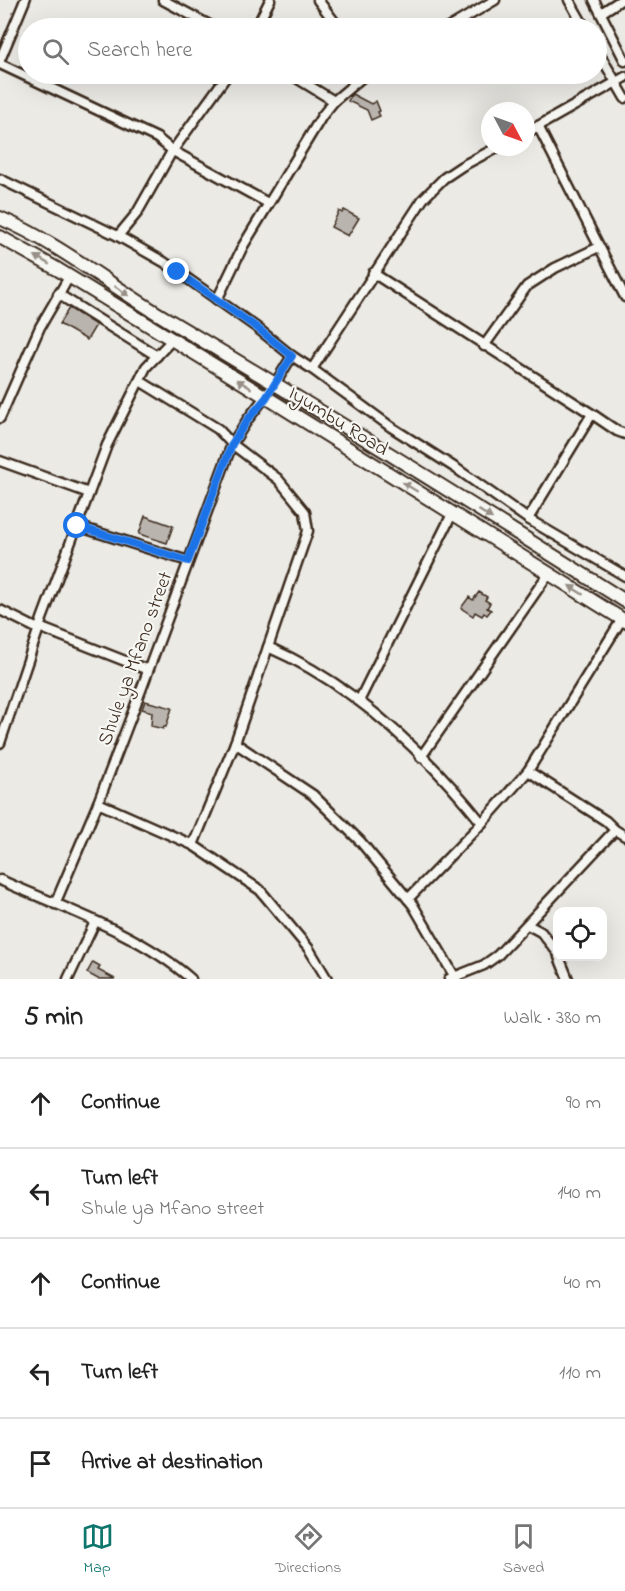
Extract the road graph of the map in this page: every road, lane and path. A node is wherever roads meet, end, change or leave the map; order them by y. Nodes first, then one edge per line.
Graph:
1 (25, 0) edge
2 (163, 0) edge
3 (270, 0) edge
4 (318, 0) edge
5 (495, 0) edge
6 (569, 0) edge
7 (594, 0) edge
8 (621, 0) edge
9 (601, 13) junction
10 (196, 18) edge
11 (261, 18) edge
12 (332, 18) edge
13 (465, 18) edge
14 (579, 18) edge
15 (604, 18) edge
16 (607, 25) edge
17 (625, 61) edge
18 (0, 62) edge
19 (607, 66) edge
20 (18, 71) edge
21 (625, 77) edge
22 (616, 82) junction
23 (45, 84) edge
24 (221, 84) edge
25 (306, 84) edge
26 (354, 84) edge
27 (625, 98) edge
28 (333, 101) junction
29 (538, 126) junction
30 (535, 128) edge
31 (173, 151) junction
32 (481, 156) edge
33 (0, 179) edge
34 (268, 203) junction
35 (0, 218) edge
36 (118, 236) junction
37 (0, 237) edge
38 (599, 247) junction
39 (373, 273) junction
40 (69, 277) junction
41 (58, 294) junction
42 (625, 297) edge
43 (217, 300) junction
44 (172, 340) junction
45 (484, 346) junction
46 (157, 356) junction
47 (292, 356) junction
48 (312, 369) junction
49 (140, 381) junction
50 (275, 384) junction
51 (266, 398) junction
52 (592, 414) junction
53 (0, 418) edge
54 (625, 434) edge
55 (232, 444) junction
56 (0, 462) edge
57 (89, 493) junction
58 (452, 514) junction
59 (528, 519) junction
60 (77, 526) junction
61 (188, 561) junction
62 (549, 573) junction
63 (625, 576) edge
64 (625, 602) edge
65 (0, 610) edge
66 (624, 620) edge
67 (39, 628) junction
68 (268, 647) junction
69 (148, 670) junction
70 (359, 701) junction
71 (0, 742) edge
72 (235, 743) junction
73 (421, 756) junction
74 (528, 771) junction
75 (98, 803) junction
76 (483, 823) junction
77 (615, 830) junction
78 (625, 836) edge
79 (193, 845) junction
80 (0, 880) edge
81 (408, 899) junction
82 (55, 904) junction
83 (95, 922) junction
84 (528, 925) junction
85 (553, 948) edge
86 (560, 961) edge
87 (453, 978) edge
88 (68, 979) edge
89 (190, 979) edge
90 (327, 979) edge
91 (568, 979) edge

1 - 18 street
2 - 10 street
3 - 11 street
4 - 12 street
5 - 13 street
6 - 14 street
7 - 9 street
8 - 9 street
9 - 15 street
16 - 17 street
18 - 20 street
19 - 22 street
21 - 22 street
22 - 27 street
22 - 29 street
23 - 31 street
24 - 31 street
25 - 28 street
26 - 28 street
28 - 34 street
29 - 30 street
29 - 38 street
31 - 34 street
31 - 36 street
32 - 39 street
33 - 36 street
34 - 43 street
35 -> 50 main road, Iyumbu Road
36 - 43 street
40 -> 37 main road, Iyumbu Road
38 - 42 street
38 - 45 street
39 - 45 street
39 - 48 street
40 - 41 street
40 - 44 main road, Iyumbu Road
41 - 46 street
41 - 53 street
43 - 47 street
44 - 46 street
51 -> 44 main road, Iyumbu Road
45 - 52 street
46 - 49 street
47 - 48 street
47 - 50 street, Shule ya Mfano street
48 - 59 street
49 - 55 street
49 - 57 street
50 - 51 street, Shule ya Mfano street
50 -> 64 main road, Iyumbu Road
51 - 55 street, Shule ya Mfano street
58 -> 51 main road, Iyumbu Road
52 - 54 street
52 - 59 street
55 - 61 street, Shule ya Mfano street
55 - 68 street
56 - 57 street
57 - 60 street
58 - 62 main road, Iyumbu Road
58 - 70 street
59 - 63 street
60 - 61 street
60 - 67 street
61 - 69 street, Shule ya Mfano street
66 -> 62 main road, Iyumbu Road
62 - 73 street
65 - 67 street
66 - 74 street
67 - 69 street
67 - 71 street
68 - 70 street
68 - 72 street
69 - 75 street, Shule ya Mfano street
70 - 73 street
72 - 79 street
72 - 81 street
73 - 76 street
74 - 76 street
74 - 77 street
75 - 79 street
75 - 82 street, Shule ya Mfano street
76 - 81 street
77 - 78 street
77 - 84 street
79 - 90 street
80 - 82 street
81 - 87 street
82 - 83 street
83 - 88 street
83 - 89 street
84 - 85 street
84 - 87 street
86 - 91 street

